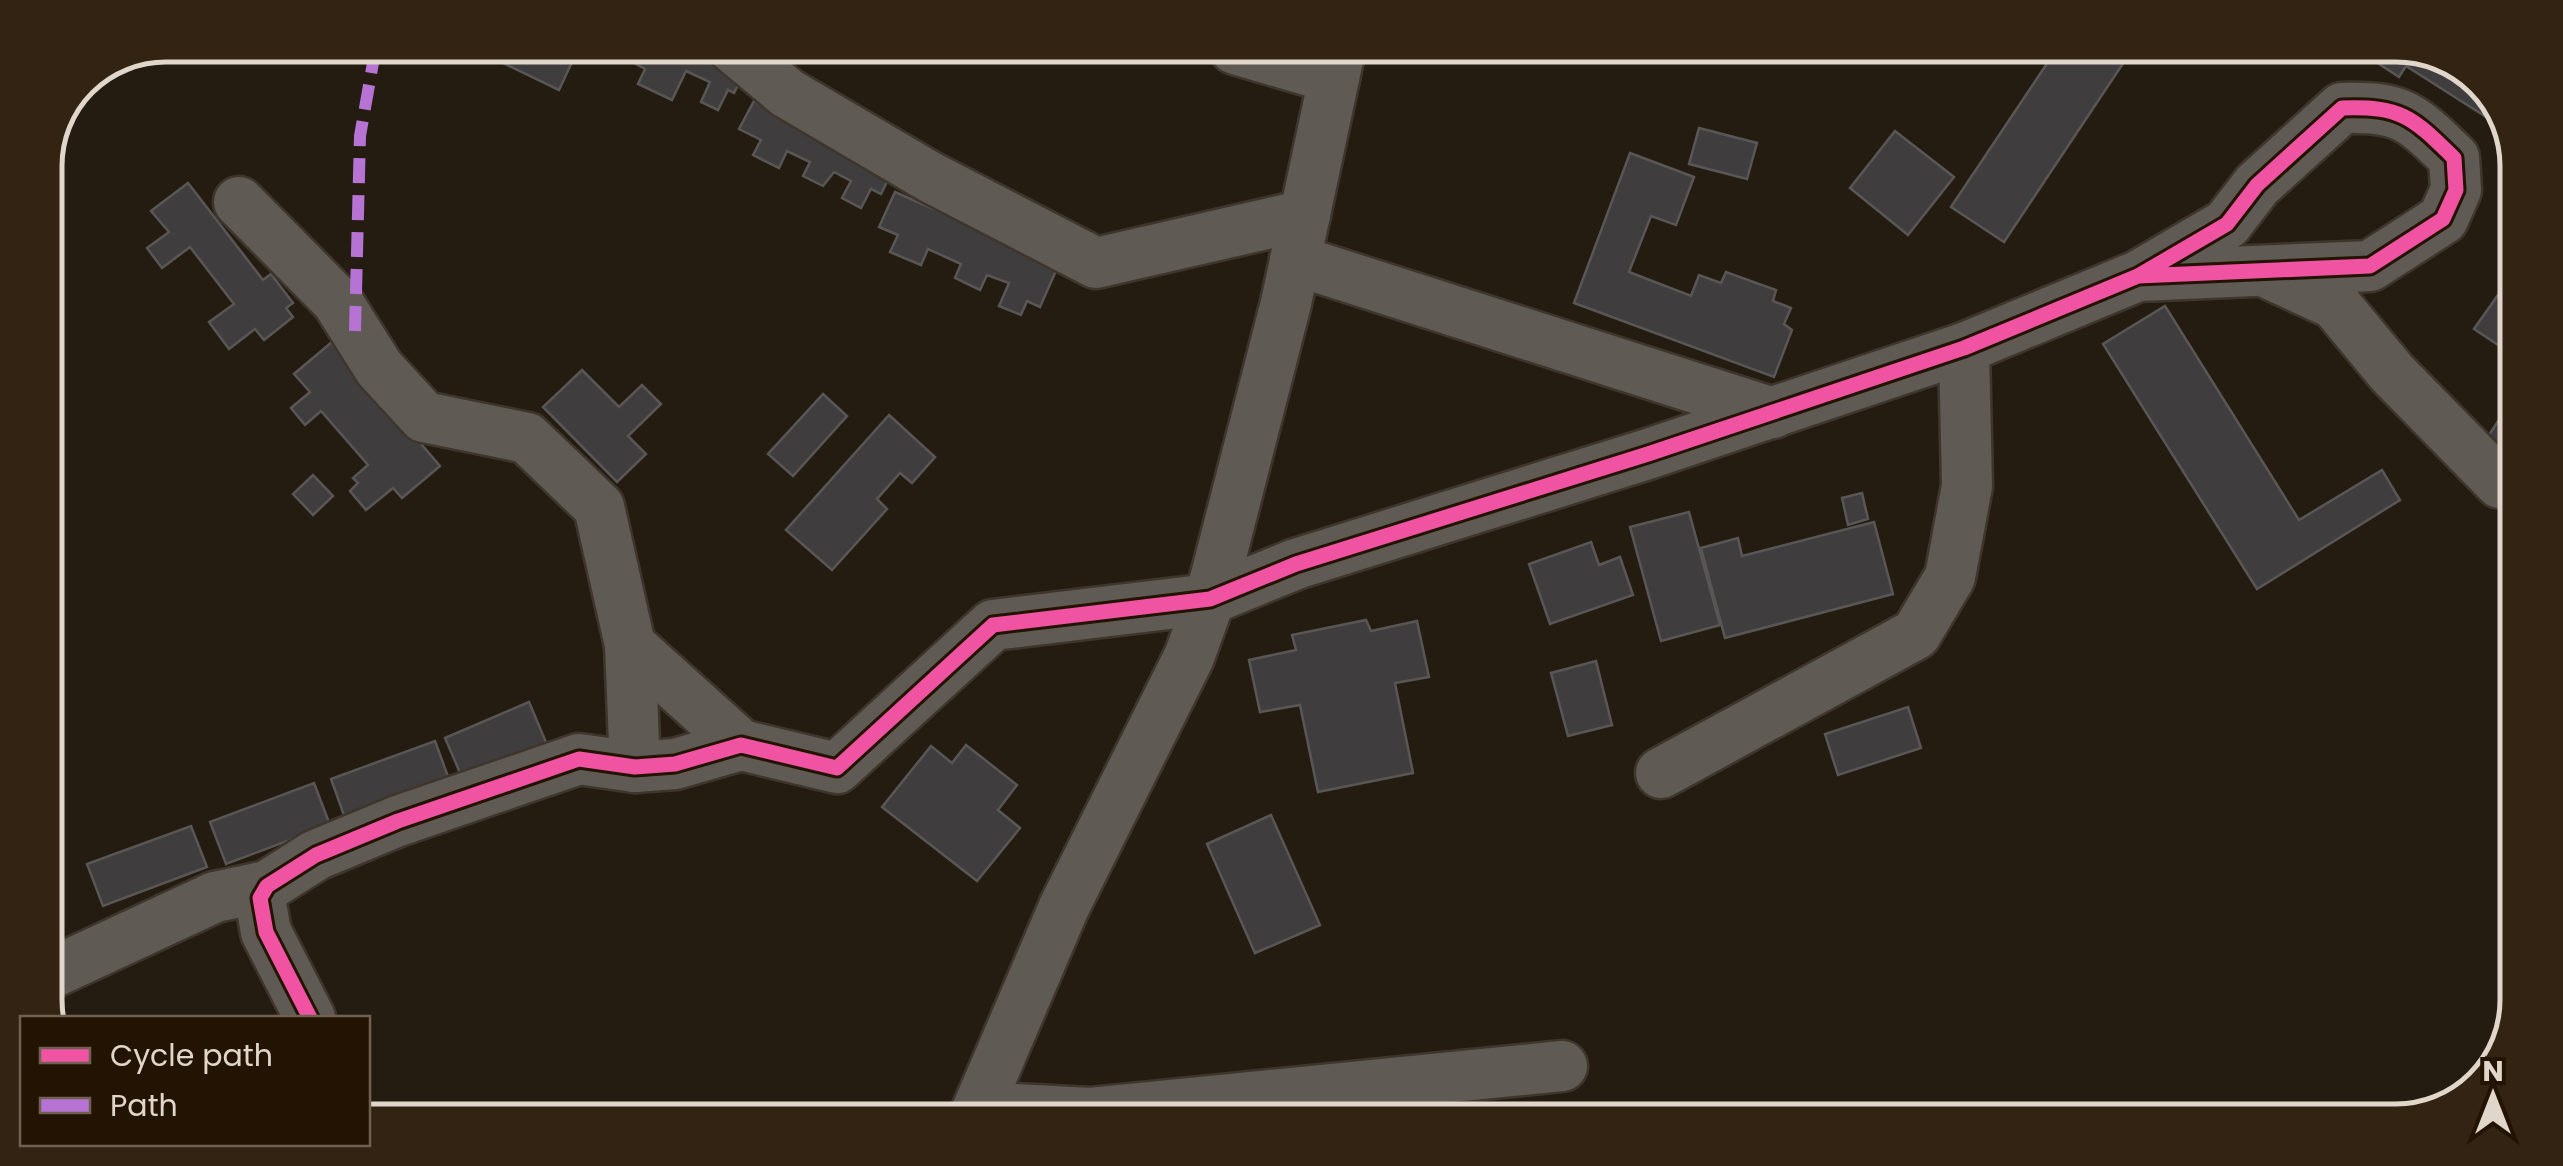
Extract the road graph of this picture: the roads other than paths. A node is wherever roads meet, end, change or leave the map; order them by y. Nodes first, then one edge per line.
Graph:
1 (750, 62) edge
2 (1337, 64) edge
3 (239, 202) dead end
4 (1300, 238) junction
5 (2268, 272) junction
6 (2138, 276) junction
7 (1964, 348) junction
8 (1773, 413) junction
9 (2500, 483) dead end
10 (1210, 599) junction
11 (630, 645) junction
12 (742, 745) junction
13 (635, 767) junction
14 (1661, 774) dead end
15 (267, 886) junction
16 (63, 968) edge
17 (309, 1016) edge
18 (1562, 1066) dead end
19 (983, 1104) edge
20 (1180, 1104) edge

1 - 4 street
2 - 4 street
3 - 11 street
4 - 8 street
4 - 10 street
5 - 6 street
5 - 6 street
5 - 9 street
6 - 7 street
7 - 8 street
7 - 14 street
8 - 10 street
10 - 12 street
10 - 19 street
11 - 12 street
11 - 13 street
12 - 13 street
13 - 15 street
15 - 16 street
15 - 17 street
18 - 20 street

